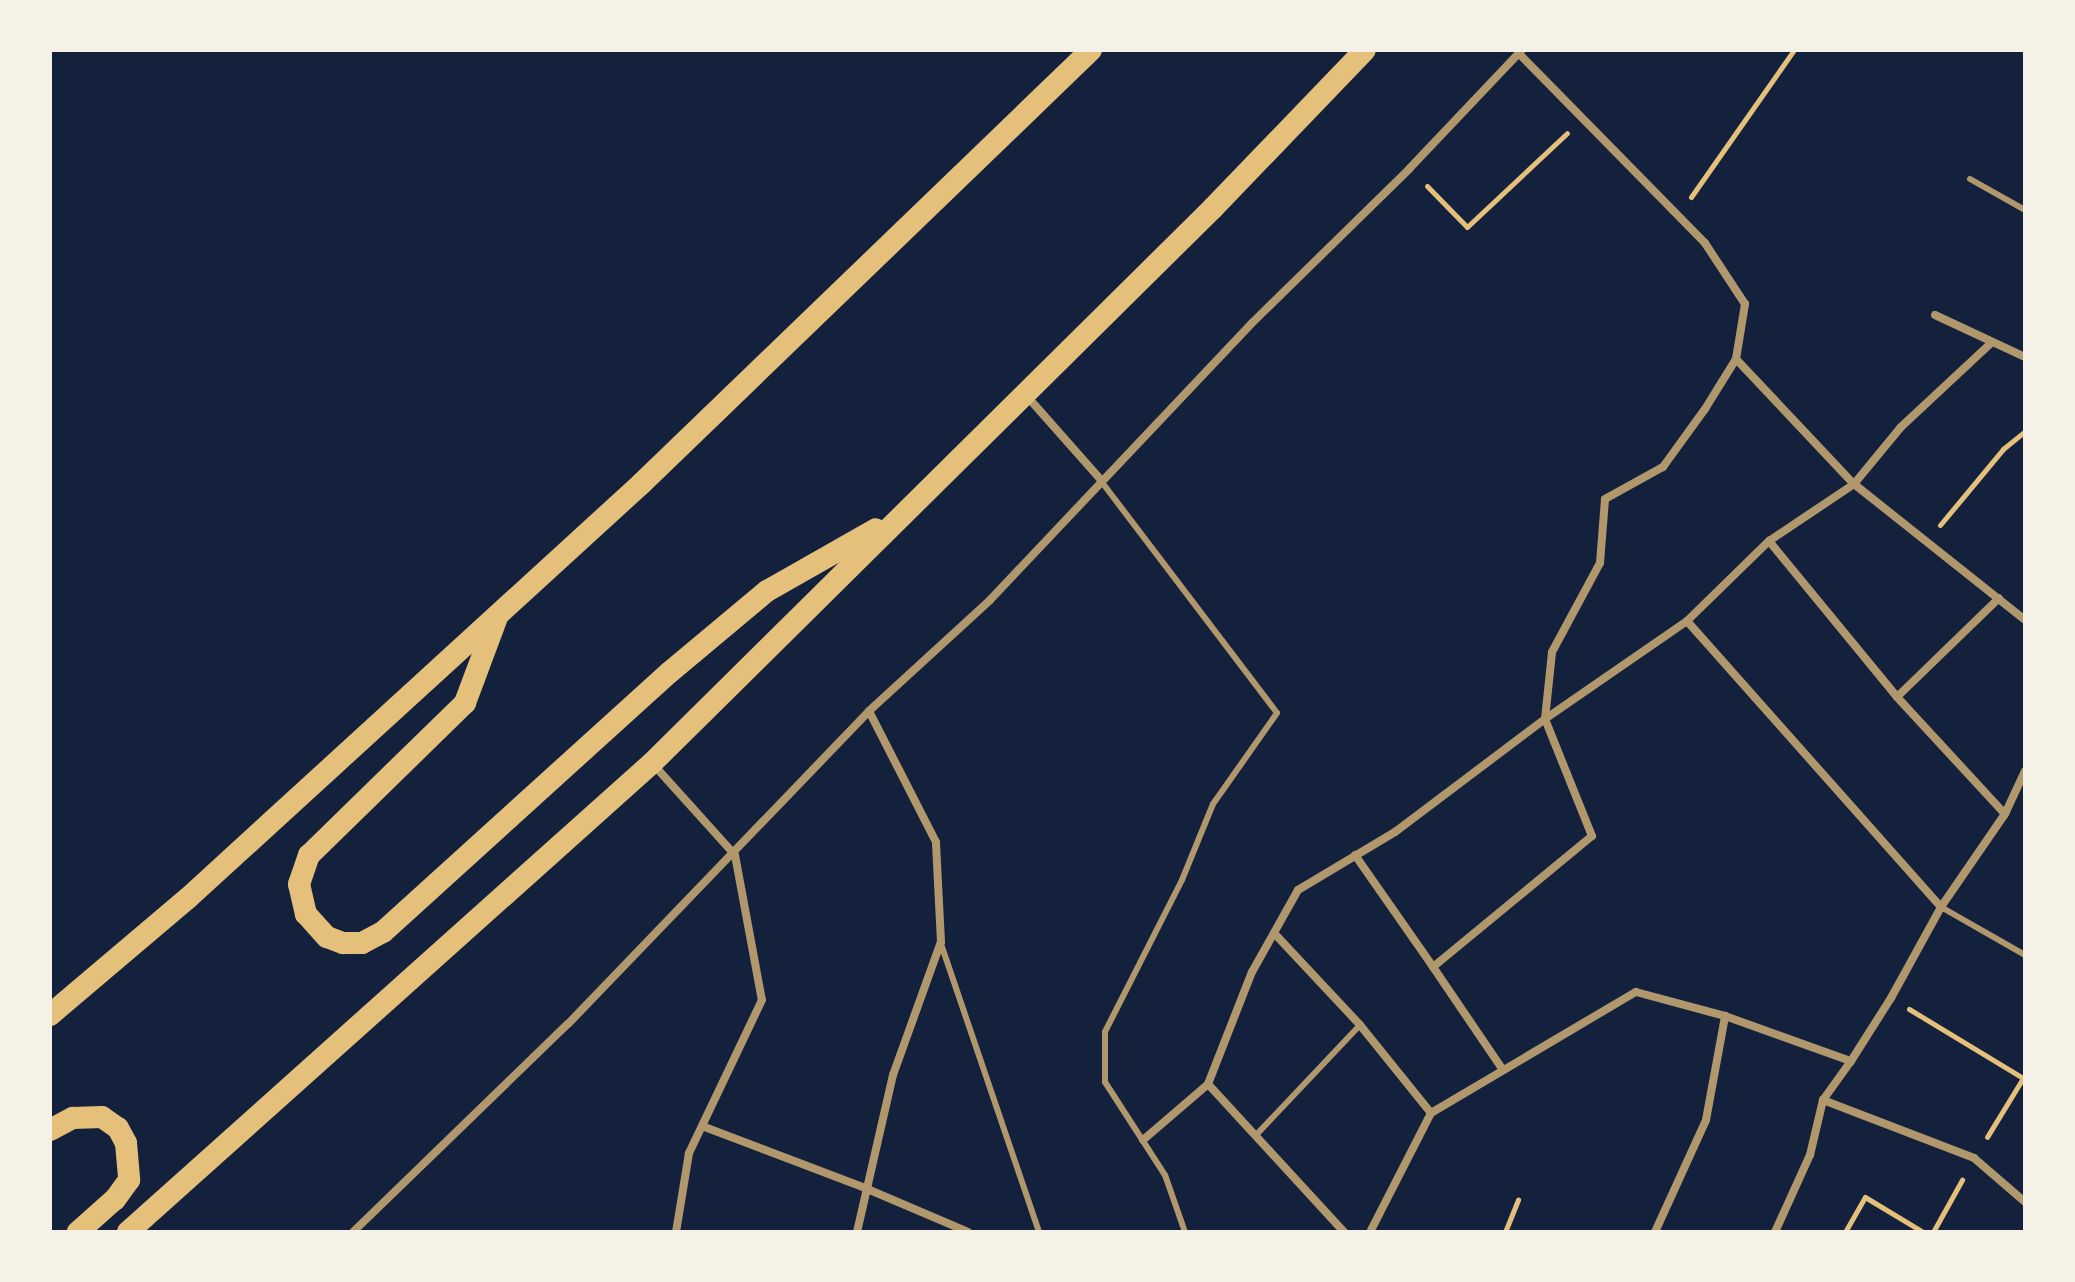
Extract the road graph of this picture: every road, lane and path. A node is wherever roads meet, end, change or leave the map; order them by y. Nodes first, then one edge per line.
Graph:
1 (1091, 50) edge
2 (1365, 50) edge
3 (1794, 50) edge
4 (1520, 52) edge
5 (1583, 118) junction
6 (1409, 169) junction
7 (1970, 179) dead end
8 (2025, 210) edge
9 (1679, 215) junction
10 (1935, 315) dead end
11 (1991, 343) junction
12 (2025, 357) edge
13 (1736, 359) junction
14 (1025, 394) junction
15 (2025, 431) edge
16 (1101, 480) junction
17 (1854, 484) junction
18 (904, 513) junction
19 (1769, 541) junction
20 (1925, 542) junction
21 (1999, 598) junction
22 (497, 615) junction
23 (2025, 620) edge
24 (1687, 621) junction
25 (1897, 697) junction
26 (869, 711) junction
27 (1545, 719) junction
28 (652, 763) junction
29 (2025, 771) edge
30 (2005, 814) junction
31 (735, 855) junction
32 (1355, 855) junction
33 (1941, 907) junction
34 (1274, 933) junction
35 (941, 942) junction
36 (2025, 955) edge
37 (1433, 967) junction
38 (1891, 998) junction
39 (50, 1015) edge
40 (1725, 1016) junction
41 (1360, 1025) junction
42 (1851, 1061) junction
43 (1503, 1070) junction
44 (1208, 1084) junction
45 (1823, 1100) junction
46 (1431, 1113) junction
47 (702, 1126) junction
48 (50, 1130) edge
49 (1257, 1134) junction
50 (1143, 1140) junction
51 (1974, 1158) junction
52 (865, 1188) junction
53 (1518, 1200) dead end
54 (2025, 1202) edge
55 (78, 1232) edge
56 (128, 1232) edge
57 (353, 1232) edge
58 (676, 1232) edge
59 (857, 1232) edge
60 (968, 1232) edge
61 (1039, 1232) edge
62 (1185, 1232) edge
63 (1344, 1232) edge
64 (1370, 1232) edge
65 (1505, 1232) edge
66 (1655, 1232) edge
67 (1775, 1232) edge
68 (1845, 1232) edge
69 (1923, 1232) edge
70 (1933, 1232) edge

1 - 22 highway
2 - 14 highway
3 - 9 path
4 - 5 street
4 - 6 street
5 - 6 path
5 - 9 street
6 - 16 street
7 - 8 lane
9 - 13 street
10 - 11 street
11 - 12 street
11 - 17 street
13 - 17 street
13 - 27 street
14 - 16 street
14 - 18 highway
15 - 20 path
16 - 26 street
16 - 50 lane
17 - 19 street
17 - 20 street
18 - 22 highway
18 - 28 highway
19 - 24 street
19 - 25 street
20 - 21 street
21 - 23 street
21 - 25 street
22 - 39 highway
24 - 27 street
24 - 33 street
25 - 30 street
26 - 31 street
26 - 35 street
27 - 32 street
27 - 37 street
28 - 31 street
28 - 56 highway
29 - 30 street
30 - 33 street
31 - 47 street
31 - 57 street
32 - 34 street
32 - 37 street
33 - 36 lane
33 - 38 street
34 - 41 street
34 - 44 street
35 - 52 street
35 - 61 lane
37 - 43 street
38 - 42 street
38 - 51 path
40 - 42 street
40 - 43 street
40 - 66 street
41 - 46 street
41 - 49 lane
42 - 45 street
43 - 46 street
44 - 49 street
44 - 50 street
45 - 51 street
45 - 67 street
46 - 64 street
47 - 52 street
47 - 58 street
48 - 55 highway
49 - 63 street
50 - 62 lane
51 - 54 street
51 - 70 path
52 - 59 street
52 - 60 street
53 - 65 path
68 - 69 path

